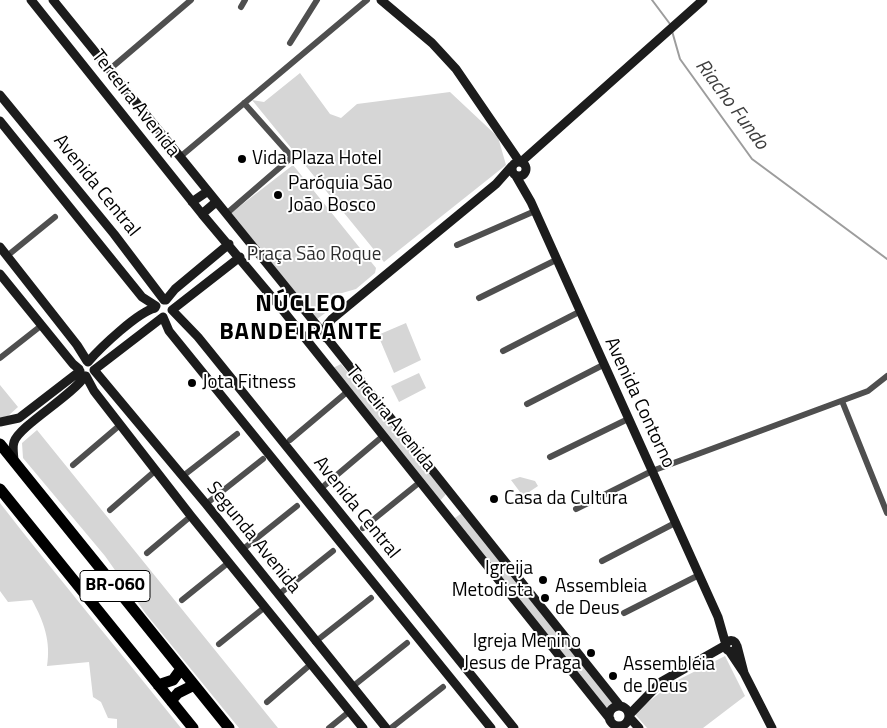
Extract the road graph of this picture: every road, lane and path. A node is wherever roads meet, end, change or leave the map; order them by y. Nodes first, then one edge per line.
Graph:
1 (31, 0) edge
2 (53, 0) edge
3 (191, 0) edge
4 (246, 0) edge
5 (317, 0) edge
6 (367, 0) edge
7 (371, 0) edge
8 (380, 0) edge
9 (703, 0) edge
10 (240, 7) dead end
11 (290, 43) dead end
12 (109, 68) junction
13 (93, 77) junction
14 (117, 79) junction
15 (103, 89) junction
16 (0, 95) edge
17 (244, 102) junction
18 (0, 121) edge
19 (180, 157) junction
20 (519, 168) junction
21 (208, 191) junction
22 (192, 202) junction
23 (216, 202) junction
24 (533, 206) junction
25 (202, 214) junction
26 (226, 214) junction
27 (55, 217) dead end
28 (114, 234) junction
29 (100, 244) junction
30 (229, 244) junction
31 (457, 245) dead end
32 (0, 248) edge
33 (220, 253) junction
34 (7, 256) junction
35 (240, 258) junction
36 (556, 260) junction
37 (231, 266) junction
38 (1, 278) edge
39 (479, 298) dead end
40 (165, 300) junction
41 (156, 307) junction
42 (172, 310) junction
43 (579, 312) junction
44 (163, 316) junction
45 (332, 319) junction
46 (315, 323) junction
47 (42, 324) junction
48 (329, 341) junction
49 (502, 350) dead end
50 (316, 354) junction
51 (340, 356) junction
52 (0, 358) edge
53 (88, 362) junction
54 (603, 364) junction
55 (94, 370) junction
56 (329, 370) junction
57 (82, 373) junction
58 (887, 376) edge
59 (347, 392) junction
60 (842, 402) junction
61 (527, 404) dead end
62 (34, 407) junction
63 (41, 416) junction
64 (628, 419) junction
65 (0, 422) edge
66 (120, 425) junction
67 (237, 434) dead end
68 (383, 436) junction
69 (0, 444) edge
70 (287, 444) junction
71 (267, 456) junction
72 (550, 457) dead end
73 (14, 462) junction
74 (277, 462) junction
75 (73, 465) dead end
76 (652, 471) junction
77 (155, 472) junction
78 (183, 476) junction
79 (420, 482) junction
80 (325, 484) dead end
81 (191, 487) junction
82 (0, 489) edge
83 (199, 496) junction
84 (452, 496) junction
85 (176, 498) junction
86 (206, 504) junction
87 (298, 506) dead end
88 (439, 506) junction
89 (184, 507) junction
90 (463, 509) junction
91 (576, 509) dead end
92 (110, 510) dead end
93 (887, 514) edge
94 (191, 516) junction
95 (450, 520) junction
96 (674, 523) junction
97 (363, 528) dead end
98 (242, 550) junction
99 (333, 551) dead end
100 (147, 553) dead end
101 (602, 561) dead end
102 (228, 563) junction
103 (699, 575) junction
104 (278, 595) junction
105 (371, 598) dead end
106 (182, 600) dead end
107 (411, 600) junction
108 (266, 607) junction
109 (397, 611) junction
110 (419, 612) junction
111 (624, 613) dead end
112 (409, 626) junction
113 (315, 642) junction
114 (407, 643) dead end
115 (219, 644) dead end
116 (730, 647) junction
117 (311, 664) junction
118 (181, 669) junction
119 (342, 675) junction
120 (158, 685) junction
121 (194, 685) junction
122 (329, 686) junction
123 (352, 687) junction
124 (443, 688) dead end
125 (339, 698) junction
126 (171, 701) junction
127 (267, 702) dead end
128 (350, 711) junction
129 (626, 712) junction
130 (613, 725) edge
131 (193, 728) edge
132 (229, 728) edge
133 (329, 728) edge
134 (363, 728) edge
135 (386, 728) edge
136 (391, 728) edge
137 (492, 728) edge
138 (514, 728) edge
139 (639, 728) edge
140 (772, 728) edge

1 - 13 street, Terceira Avenida
2 - 12 street, Terceira Avenida
3 - 12 street
4 - 10 street
5 - 11 street
6 - 17 street
7 - 8 street
8 - 20 street, Avenida Contorno
9 - 20 street
12 - 13 street
12 - 14 street, Terceira Avenida
13 - 15 street, Terceira Avenida
14 - 15 street
14 - 19 street, Terceira Avenida
15 - 22 street, Terceira Avenida
16 - 28 street, Avenida Central
17 - 19 street
17 - 26 street
18 - 29 street, Avenida Central
19 - 21 street, Terceira Avenida
20 - 24 street, Avenida Contorno
20 - 45 street
21 - 22 street
21 - 23 street, Terceira Avenida
22 - 25 street, Terceira Avenida
23 - 25 street
23 - 26 street, Terceira Avenida
24 - 31 street
24 - 36 street, Avenida Contorno
25 - 30 street, Terceira Avenida
26 - 46 street, Terceira Avenida
27 - 34 street
28 - 29 street
28 - 40 street, Avenida Central
29 - 41 street, Avenida Central
30 - 33 street
30 - 35 street, Terceira Avenida
32 - 34 street
33 - 37 street
33 - 40 street
34 - 53 street
35 - 37 street
35 - 50 street, Terceira Avenida
36 - 39 street
36 - 43 street, Avenida Contorno
37 - 42 street
38 - 47 street, Segunda Avenida
40 - 41 street
40 - 42 street
41 - 44 street
41 - 53 street
42 - 44 street
42 - 70 street, Avenida Central
43 - 49 street
43 - 54 street, Avenida Contorno
44 - 55 street
44 - 71 street, Avenida Central
45 - 46 street
45 - 48 street
46 - 48 street, Terceira Avenida
47 - 52 street
47 - 57 street, Segunda Avenida
48 - 50 street
48 - 51 street, Terceira Avenida
50 - 56 street, Terceira Avenida
51 - 56 street
51 - 84 street, Terceira Avenida
53 - 55 street
53 - 57 street
54 - 61 street
54 - 64 street, Avenida Contorno
55 - 57 street
55 - 78 street, Segunda Avenida
56 - 59 street, Terceira Avenida
57 - 62 street
57 - 63 street
57 - 66 street, Segunda Avenida
58 - 60 street
59 - 68 street, Terceira Avenida
59 - 70 street
60 - 76 street
60 - 93 street
62 - 63 street
62 - 65 street
63 - 73 street
64 - 72 street
64 - 76 street, Avenida Contorno
66 - 75 street
66 - 77 street, Segunda Avenida
67 - 78 street
68 - 79 street, Terceira Avenida
68 - 80 street
69 - 73 highway, BR-060
70 - 71 street
70 - 74 street
70 - 107 street, Avenida Central
71 - 74 street, Avenida Central
71 - 86 street
73 - 118 highway, BR-060
74 - 109 street, Avenida Central
76 - 91 street
76 - 96 street, Avenida Contorno
77 - 85 street, Segunda Avenida
77 - 92 street
78 - 81 street, Segunda Avenida
79 - 88 street, Terceira Avenida
79 - 97 street
81 - 83 street, Segunda Avenida
81 - 85 street
82 - 120 highway, BR-060
83 - 86 street, Segunda Avenida
83 - 89 street
84 - 88 street
84 - 90 street, Terceira Avenida
85 - 89 street, Segunda Avenida
86 - 98 street, Segunda Avenida
87 - 98 street
88 - 95 street, Terceira Avenida
89 - 94 street, Segunda Avenida
90 - 95 street
90 - 129 street, Terceira Avenida
94 - 100 street
94 - 102 street, Segunda Avenida
95 - 130 street, Terceira Avenida
96 - 101 street
96 - 103 street, Avenida Contorno
98 - 104 street, Segunda Avenida
99 - 104 street
102 - 106 street
102 - 108 street, Segunda Avenida
103 - 111 street
103 - 116 street, Avenida Contorno
104 - 113 street, Segunda Avenida
105 - 113 street
107 - 109 street
107 - 110 street, Avenida Central
108 - 115 street
108 - 117 street, Segunda Avenida
109 - 112 street, Avenida Central
110 - 112 street
110 - 138 street, Avenida Central
112 - 137 street, Avenida Central
113 - 119 street, Segunda Avenida
114 - 123 street
116 - 129 street
116 - 140 street, Avenida Contorno
117 - 122 street, Segunda Avenida
117 - 127 street
118 - 120 highway
118 - 121 highway, BR-060
119 - 122 street
119 - 123 street, Segunda Avenida
120 - 126 highway, BR-060
121 - 126 highway
121 - 132 highway, BR-060
122 - 125 street, Segunda Avenida
123 - 125 street
123 - 135 street, Segunda Avenida
124 - 136 street
125 - 128 street, Segunda Avenida
126 - 131 highway, BR-060
128 - 133 street
128 - 134 street, Segunda Avenida
129 - 130 street
129 - 130 street
129 - 139 street, Terceira Avenida

